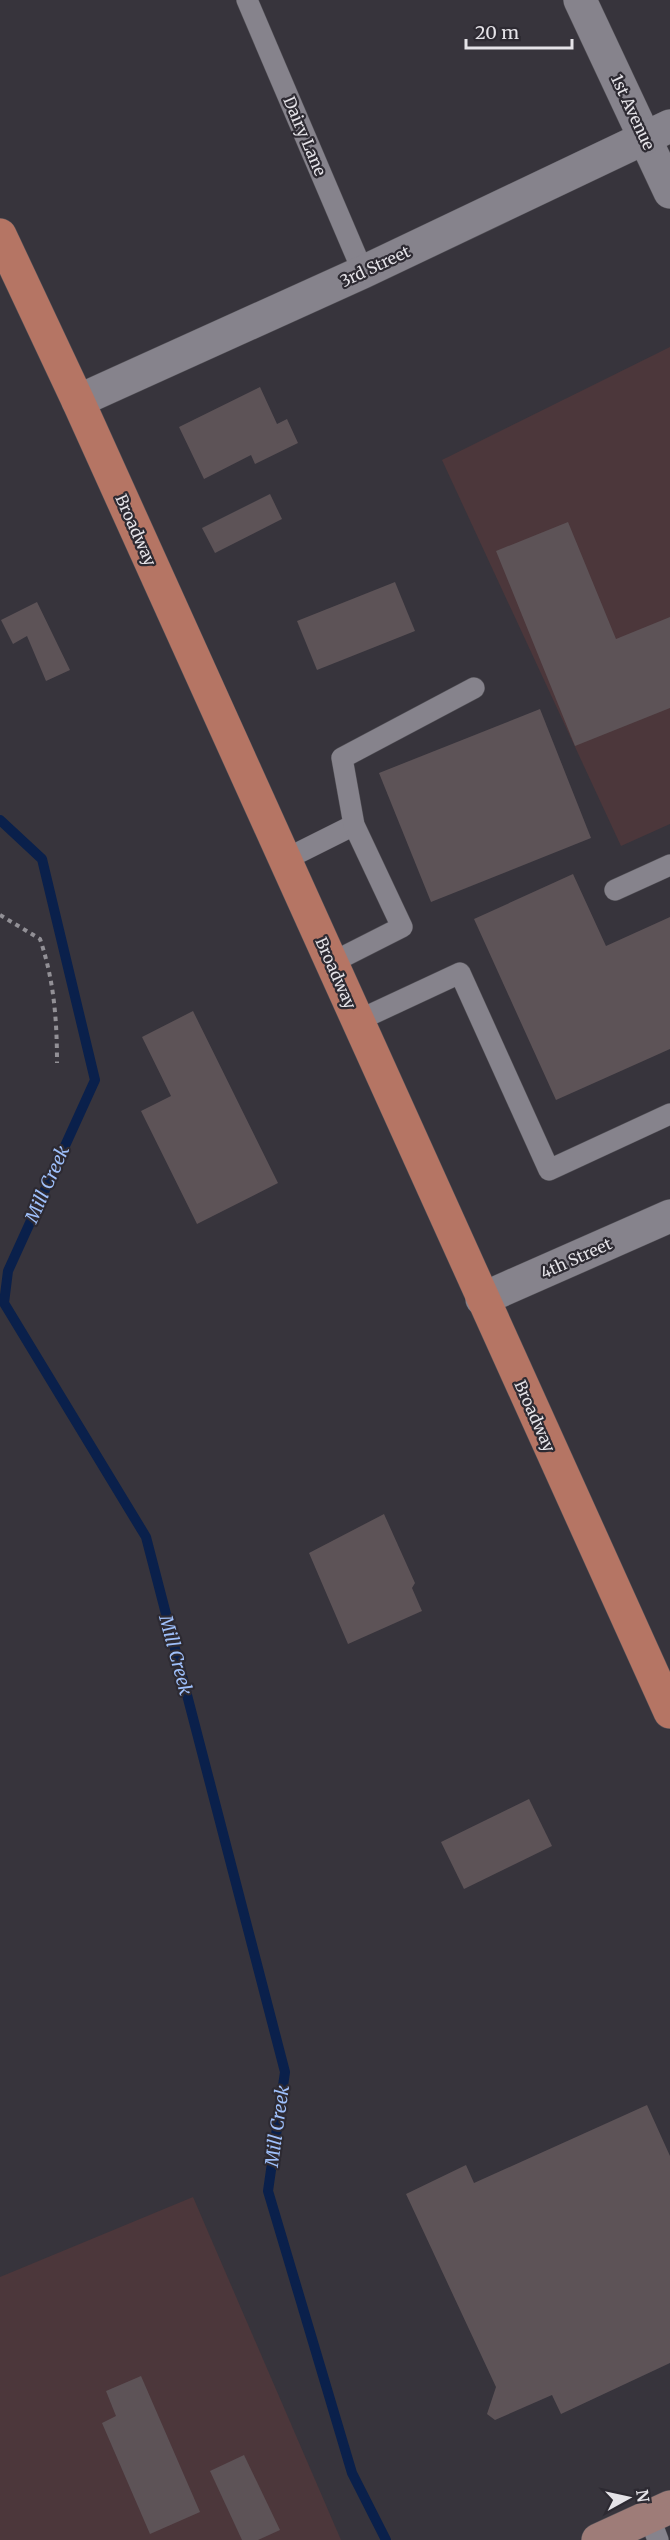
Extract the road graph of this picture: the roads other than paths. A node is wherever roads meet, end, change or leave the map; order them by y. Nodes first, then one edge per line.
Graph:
1 (247, 0) edge
2 (580, 0) edge
3 (658, 132) edge
4 (670, 192) edge
5 (0, 236) edge
6 (363, 272) junction
7 (78, 401) junction
8 (474, 688) dead end
9 (354, 825) junction
10 (285, 860) junction
11 (670, 865) edge
12 (615, 890) dead end
13 (331, 963) junction
14 (357, 1020) junction
15 (670, 1114) edge
16 (670, 1216) edge
17 (482, 1299) junction
18 (670, 1712) edge
19 (659, 2521) edge
20 (598, 2540) edge

1 - 6 lane, Dairy Lane
2 - 3 street, 1st Avenue
3 - 4 street, 1st Avenue
3 - 6 street, 3rd Street
5 - 7 main road, Broadway
6 - 7 street, 3rd Street
7 - 10 main road, Broadway
8 - 9 lane
9 - 10 lane
9 - 13 lane
10 - 13 main road, Broadway
11 - 12 lane
13 - 14 main road, Broadway
14 - 15 lane
14 - 17 main road, Broadway
16 - 17 street, 4th Street
17 - 18 main road, Broadway
19 - 20 main road

